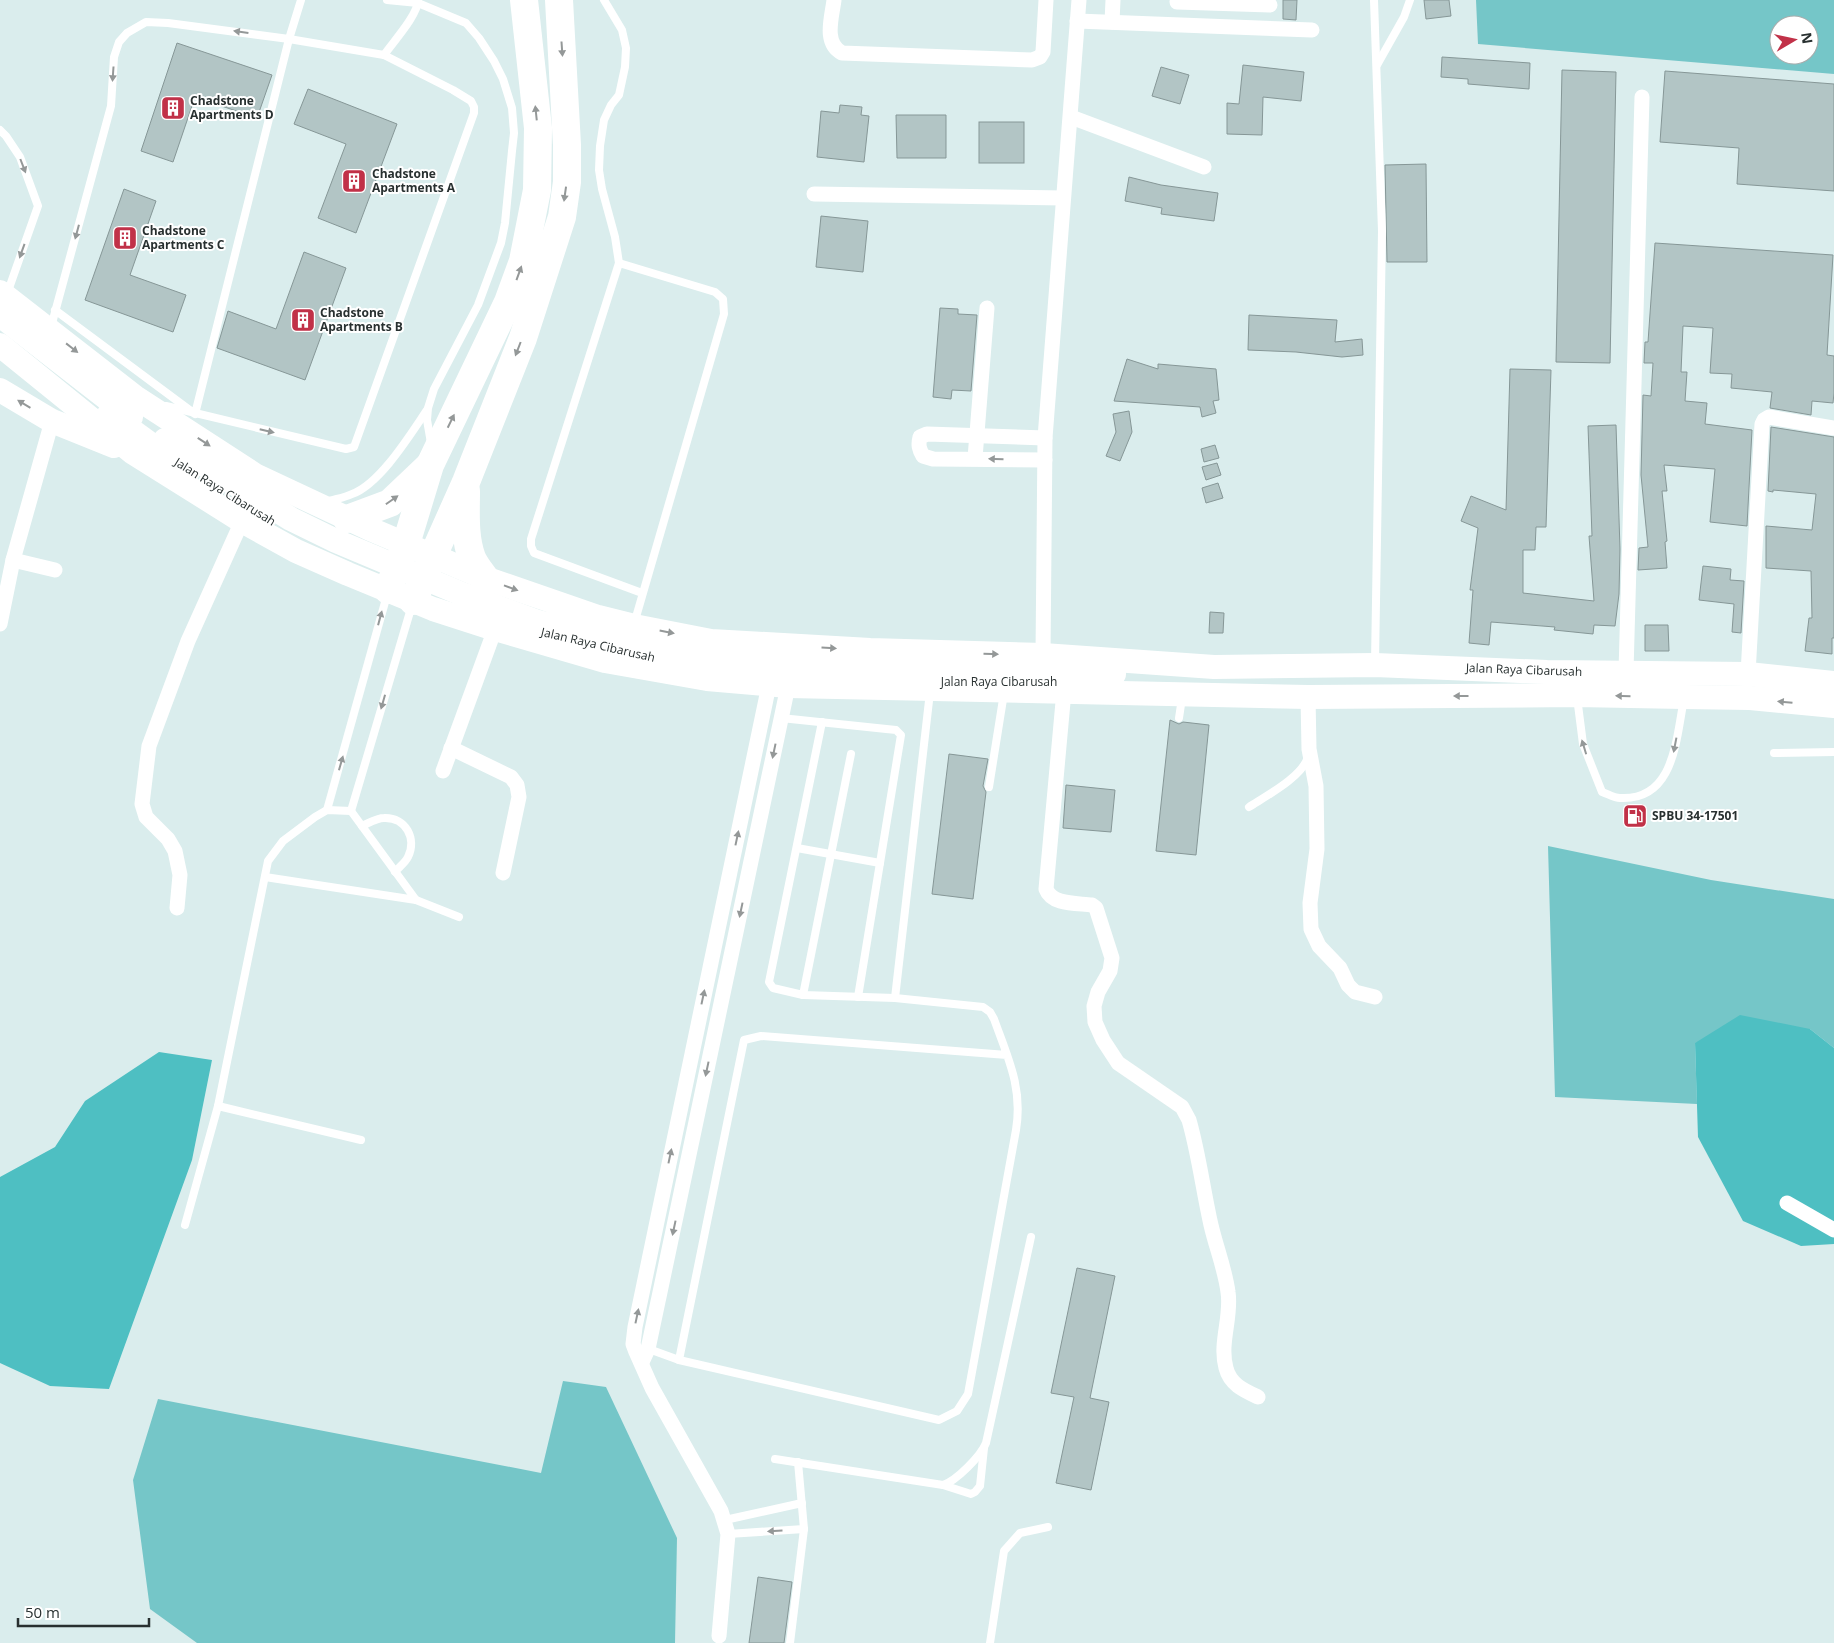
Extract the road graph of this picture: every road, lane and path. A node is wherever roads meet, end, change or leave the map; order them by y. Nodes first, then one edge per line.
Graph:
1 (301, 0) edge
2 (387, 0) edge
3 (510, 0) edge
4 (524, 0) edge
5 (559, 0) edge
6 (604, 0) edge
7 (834, 0) edge
8 (1046, 0) edge
9 (1079, 0) edge
10 (1113, 0) edge
11 (1374, 0) edge
12 (1410, 0) edge
13 (1177, 1) edge
14 (418, 2) edge
15 (1270, 2) edge
16 (1077, 21) junction
17 (1112, 22) junction
18 (1176, 24) junction
19 (1270, 29) junction
20 (1312, 30) dead end
21 (289, 38) junction
22 (530, 52) junction
23 (384, 55) junction
24 (1377, 65) junction
25 (1642, 97) dead end
26 (1071, 117) junction
27 (0, 130) edge
28 (1204, 167) dead end
29 (814, 194) dead end
30 (1063, 198) junction
31 (619, 263) junction
32 (2, 301) edge
33 (987, 308) dead end
34 (53, 320) junction
35 (0, 328) edge
36 (0, 346) edge
37 (0, 390) edge
38 (135, 397) junction
39 (428, 408) junction
40 (195, 414) junction
41 (52, 420) junction
42 (1834, 428) edge
43 (977, 435) junction
44 (1045, 438) junction
45 (132, 452) junction
46 (975, 458) junction
47 (432, 460) junction
48 (1045, 460) junction
49 (466, 482) junction
50 (316, 504) junction
51 (242, 521) junction
52 (358, 524) junction
53 (406, 544) junction
54 (441, 559) junction
55 (13, 560) junction
56 (55, 570) dead end
57 (348, 574) junction
58 (485, 578) junction
59 (388, 590) junction
60 (642, 593) junction
61 (423, 605) junction
62 (0, 624) edge
63 (634, 626) junction
64 (495, 629) junction
65 (1043, 655) junction
66 (1374, 665) junction
67 (1214, 667) junction
68 (1626, 672) junction
69 (1748, 674) junction
70 (1119, 679) junction
71 (1834, 683) edge
72 (778, 686) junction
73 (930, 690) junction
74 (1004, 691) junction
75 (1064, 691) junction
76 (1183, 694) junction
77 (1577, 695) junction
78 (1276, 696) junction
79 (1308, 697) junction
80 (1684, 697) junction
81 (1834, 706) edge
82 (781, 718) junction
83 (1179, 718) dead end
84 (822, 722) junction
85 (451, 748) junction
86 (1309, 749) junction
87 (1834, 752) edge
88 (1774, 753) dead end
89 (851, 754) dead end
90 (443, 771) dead end
91 (989, 787) dead end
92 (1249, 807) dead end
93 (328, 810) junction
94 (351, 811) junction
95 (362, 826) junction
96 (797, 848) junction
97 (831, 855) junction
98 (880, 863) junction
99 (395, 872) junction
100 (503, 873) dead end
101 (265, 877) junction
102 (416, 900) junction
103 (177, 908) dead end
104 (459, 917) dead end
105 (803, 995) junction
106 (858, 997) junction
107 (1374, 997) dead end
108 (895, 998) junction
109 (1007, 1055) junction
110 (218, 1106) junction
111 (361, 1140) dead end
112 (1786, 1203) dead end
113 (185, 1226) dead end
114 (1834, 1230) edge
115 (1031, 1237) dead end
116 (645, 1355) junction
117 (679, 1360) junction
118 (1258, 1397) dead end
119 (984, 1448) junction
120 (775, 1459) dead end
121 (798, 1462) junction
122 (942, 1485) junction
123 (802, 1503) junction
124 (726, 1527) junction
125 (1048, 1527) dead end
126 (804, 1530) junction
127 (719, 1636) dead end
128 (790, 1643) edge
129 (990, 1643) edge

1 - 21 lane
2 - 14 lane
3 - 22 highway
4 - 22 highway
5 -> 49 highway
6 - 31 lane
7 - 8 street
9 - 16 street
10 - 17 street
11 - 24 lane
12 - 24 lane
13 - 15 street
13 - 18 street
14 - 23 lane
14 - 39 lane
15 - 19 street
16 - 17 street
16 - 26 street
17 - 18 street
18 - 19 street
19 - 20 street
21 - 23 lane
21 -> 34 lane
21 - 40 lane
47 -> 22 highway
40 -> 23 lane
24 - 66 lane
25 - 68 street
26 - 28 street
26 - 30 street
27 -> 32 lane
29 - 30 street
30 - 44 street
31 - 60 lane
31 - 60 lane
32 - 34 main road, Jalan Raya Cibarusah
32 - 70 main road, Jalan Raya Cibarusah
33 - 43 street
34 -> 38 main road, Jalan Raya Cibarusah
34 - 40 lane
35 - 70 main road, Jalan Raya Cibarusah
36 - 45 main road, Jalan Raya Cibarusah
41 -> 37 main road
38 - 40 lane
38 -> 50 main road, Jalan Raya Cibarusah
39 - 47 lane
39 - 50 lane
41 - 45 main road
41 - 55 street
42 - 69 street
43 - 44 street
43 - 46 street
43 - 46 street
44 - 48 street
45 - 51 main road, Jalan Raya Cibarusah
48 -> 46 street
52 -> 47 highway
47 - 53 highway
48 - 65 street
49 - 54 highway
49 - 58 highway
50 - 52 main road, Jalan Raya Cibarusah
51 - 57 main road, Jalan Raya Cibarusah
51 - 103 street
52 - 53 main road, Jalan Raya Cibarusah
52 - 57 main road
53 - 54 main road, Jalan Raya Cibarusah
53 - 59 highway
54 - 58 main road, Jalan Raya Cibarusah
54 - 61 highway
55 - 56 street
55 - 62 street
57 - 59 main road, Jalan Raya Cibarusah
58 -> 63 main road, Jalan Raya Cibarusah
59 - 61 main road, Jalan Raya Cibarusah
93 -> 59 lane
60 - 63 lane
61 - 64 main road, Jalan Raya Cibarusah
61 -> 94 lane
63 -> 65 main road, Jalan Raya Cibarusah
64 - 72 main road, Jalan Raya Cibarusah
64 - 85 street
65 - 67 main road, Jalan Raya Cibarusah
66 - 67 main road, Jalan Raya Cibarusah
66 - 68 main road, Jalan Raya Cibarusah
67 - 70 main road, Jalan Raya Cibarusah
68 - 69 main road, Jalan Raya Cibarusah
69 - 71 main road, Jalan Raya Cibarusah
70 - 78 main road, Jalan Raya Cibarusah
72 - 73 main road, Jalan Raya Cibarusah
72 - 82 street
116 -> 72 street
73 - 74 main road, Jalan Raya Cibarusah
73 - 108 lane
74 - 75 main road, Jalan Raya Cibarusah
74 - 91 lane
75 - 76 main road, Jalan Raya Cibarusah
75 - 118 street
76 - 78 main road, Jalan Raya Cibarusah
76 - 83 lane
77 -> 79 main road, Jalan Raya Cibarusah
80 -> 77 main road, Jalan Raya Cibarusah
80 -> 77 lane
78 - 79 main road, Jalan Raya Cibarusah
79 - 86 street
81 -> 80 main road, Jalan Raya Cibarusah
82 - 84 lane
82 -> 116 street
84 - 96 lane
84 - 98 lane
85 - 90 street
85 - 100 street
86 - 92 lane
86 - 107 street
87 - 88 lane
89 - 97 lane
93 - 94 lane
93 - 101 lane
94 - 95 lane
95 - 99 lane
95 - 99 lane
96 - 97 lane
96 - 105 lane
97 - 98 lane
97 - 105 lane
98 - 106 lane
99 - 102 lane
101 - 102 lane
101 - 110 lane
102 - 104 lane
105 - 106 lane
106 - 108 lane
108 - 109 lane
109 - 117 lane
109 - 117 lane
110 - 111 lane
110 - 113 lane
112 - 114 street
115 - 119 lane
116 - 117 lane
116 - 124 street
119 - 122 lane
119 - 122 lane
120 - 121 lane
121 - 122 lane
121 - 123 lane
123 - 124 lane
123 - 126 lane
126 -> 124 lane
124 - 127 street
125 - 129 lane
126 - 128 lane

